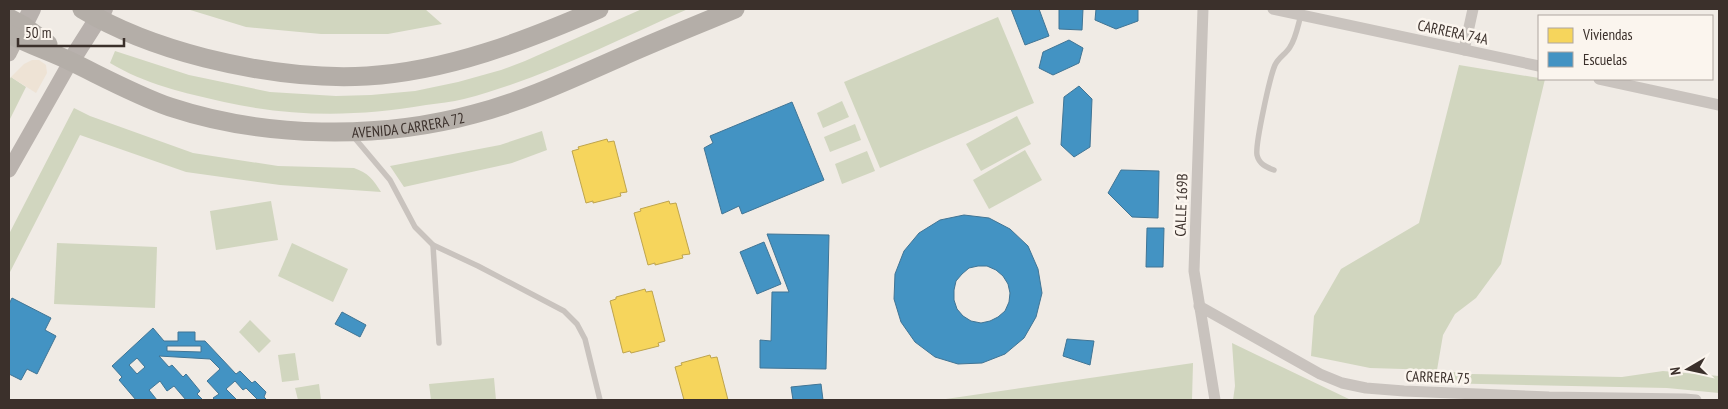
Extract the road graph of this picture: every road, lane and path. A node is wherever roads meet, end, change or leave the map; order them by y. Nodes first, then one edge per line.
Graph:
1 (32, 9) edge
2 (69, 9) edge
3 (82, 9) edge
4 (599, 9) edge
5 (734, 9) edge
6 (1202, 9) edge
7 (1273, 9) edge
8 (1473, 9) edge
9 (101, 14) edge
10 (1301, 15) junction
11 (13, 34) edge
12 (1464, 50) junction
13 (71, 61) junction
14 (1538, 66) edge
15 (1604, 80) edge
16 (1719, 105) edge
17 (348, 131) junction
18 (9, 170) edge
19 (1274, 170) dead end
20 (434, 245) junction
21 (1199, 306) junction
22 (439, 343) dead end
23 (600, 400) edge
24 (1215, 400) edge
25 (1696, 400) edge

1 - 11 main road
2 - 9 highway
3 - 9 highway
4 - 9 highway
5 - 17 highway, AVENIDA CARRERA 72
6 - 21 street, CALLE 169B
7 - 10 street, CARRERA 74A
8 - 12 street
9 - 13 main road
10 - 12 street, CARRERA 74A
10 - 19 lane
11 - 13 highway, AVENIDA CARRERA 72
12 - 14 street, CARRERA 74A
13 - 17 highway, AVENIDA CARRERA 72
13 - 18 main road
15 - 16 street
17 - 20 lane
20 - 22 lane
20 - 23 lane
21 - 24 street, CALLE 169B
21 - 25 street, CARRERA 75

